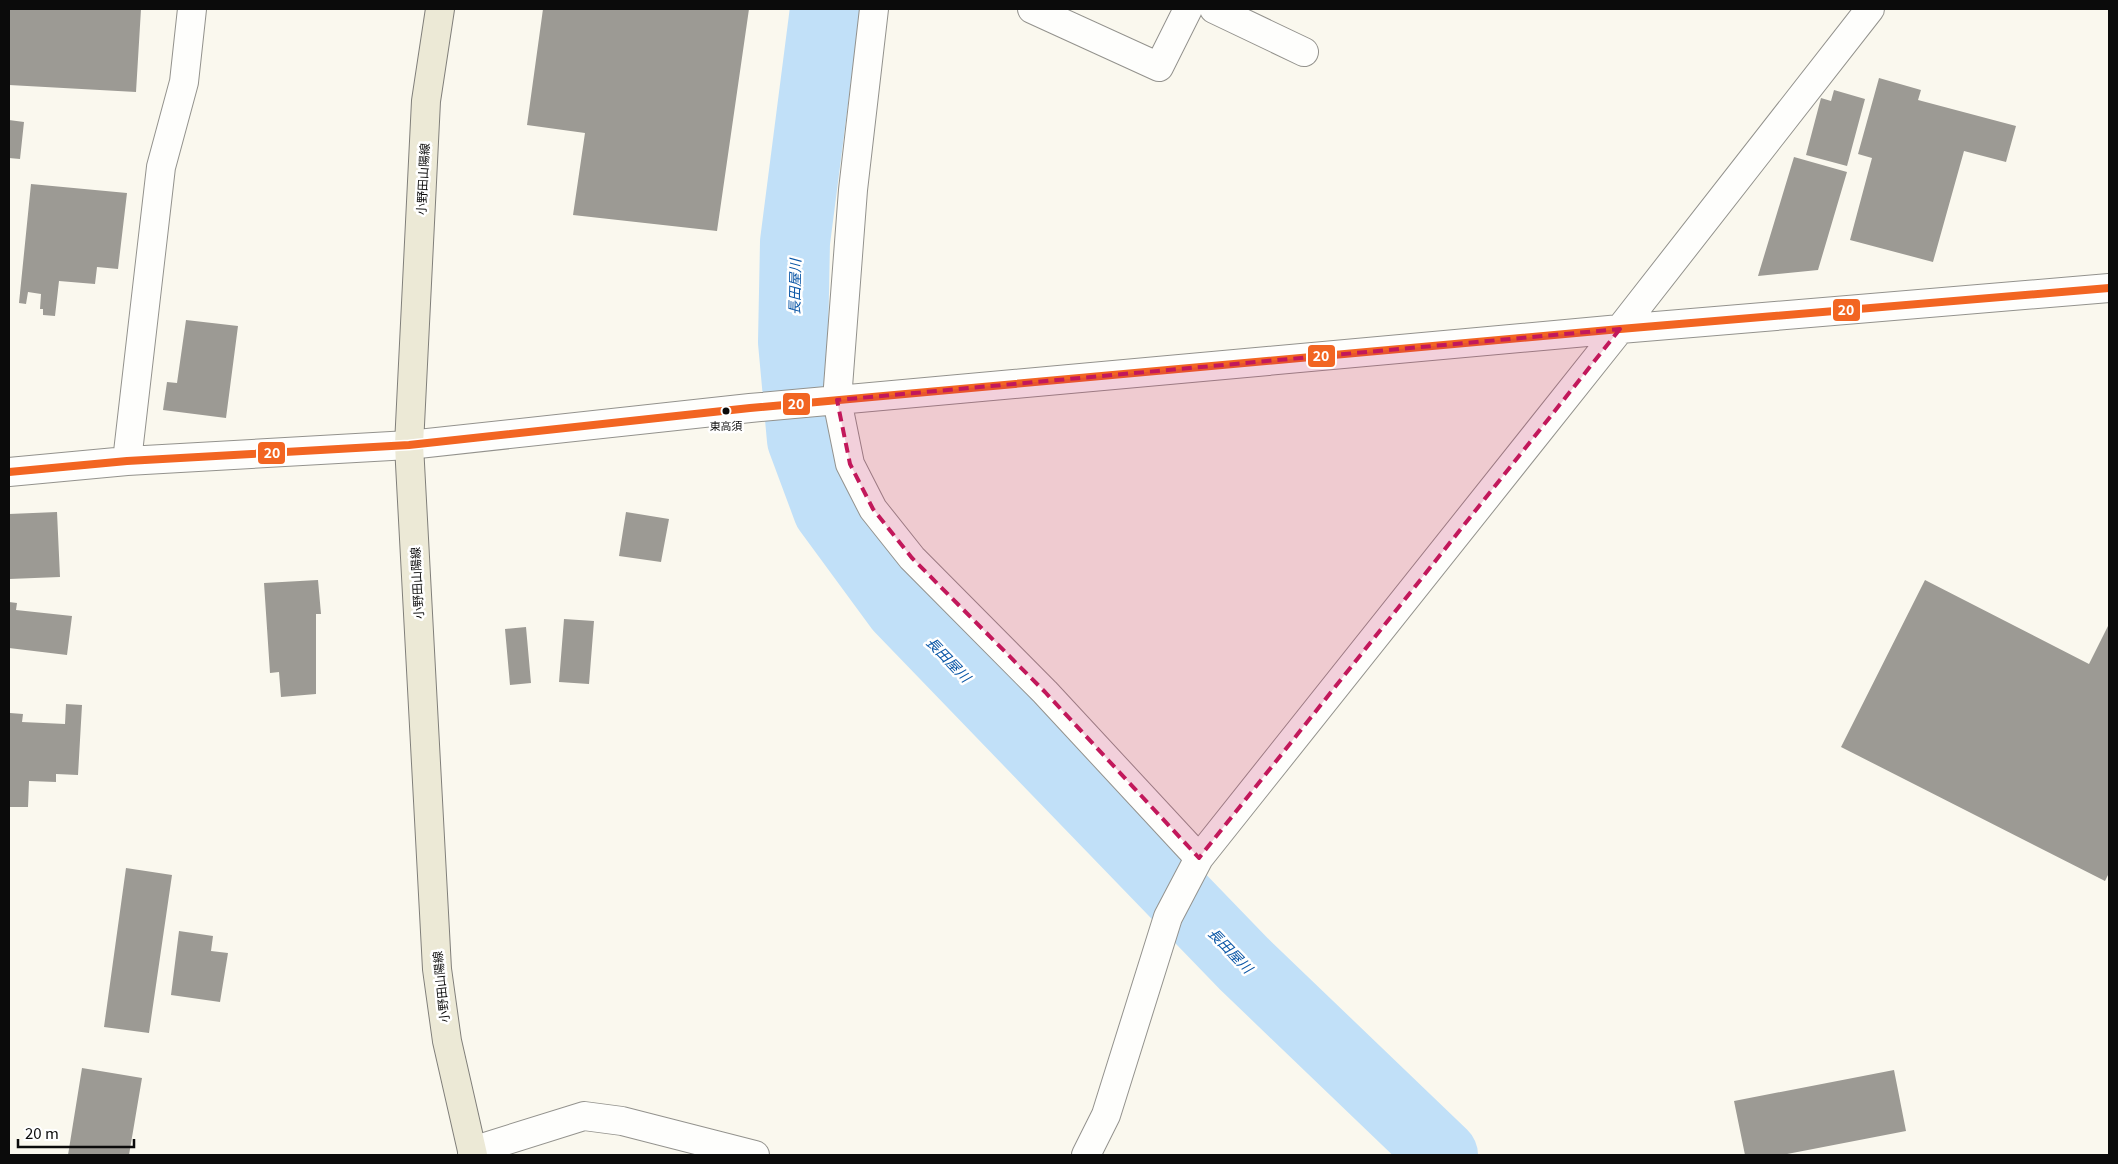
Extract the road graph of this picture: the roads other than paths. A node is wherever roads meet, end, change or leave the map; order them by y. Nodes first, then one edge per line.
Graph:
1 (192, 9) edge
2 (440, 9) edge
3 (874, 9) edge
4 (1188, 9) edge
5 (1214, 9) edge
6 (1870, 9) edge
7 (1042, 11) edge
8 (1304, 52) dead end
9 (2109, 288) edge
10 (1620, 329) junction
11 (832, 400) junction
12 (409, 445) junction
13 (127, 461) junction
14 (9, 472) edge
15 (1197, 863) junction
16 (472, 1153) edge
17 (755, 1155) edge
18 (1086, 1155) edge

1 - 13 street
2 - 12 main road, 小野田山陽線
3 - 11 street
4 - 7 street
5 - 8 street
6 - 10 street
9 - 10 street
10 - 11 street
10 - 15 street
11 - 12 street
11 - 15 street
12 - 13 street
12 - 16 main road, 小野田山陽線
13 - 14 street
15 - 18 street
16 - 17 street

